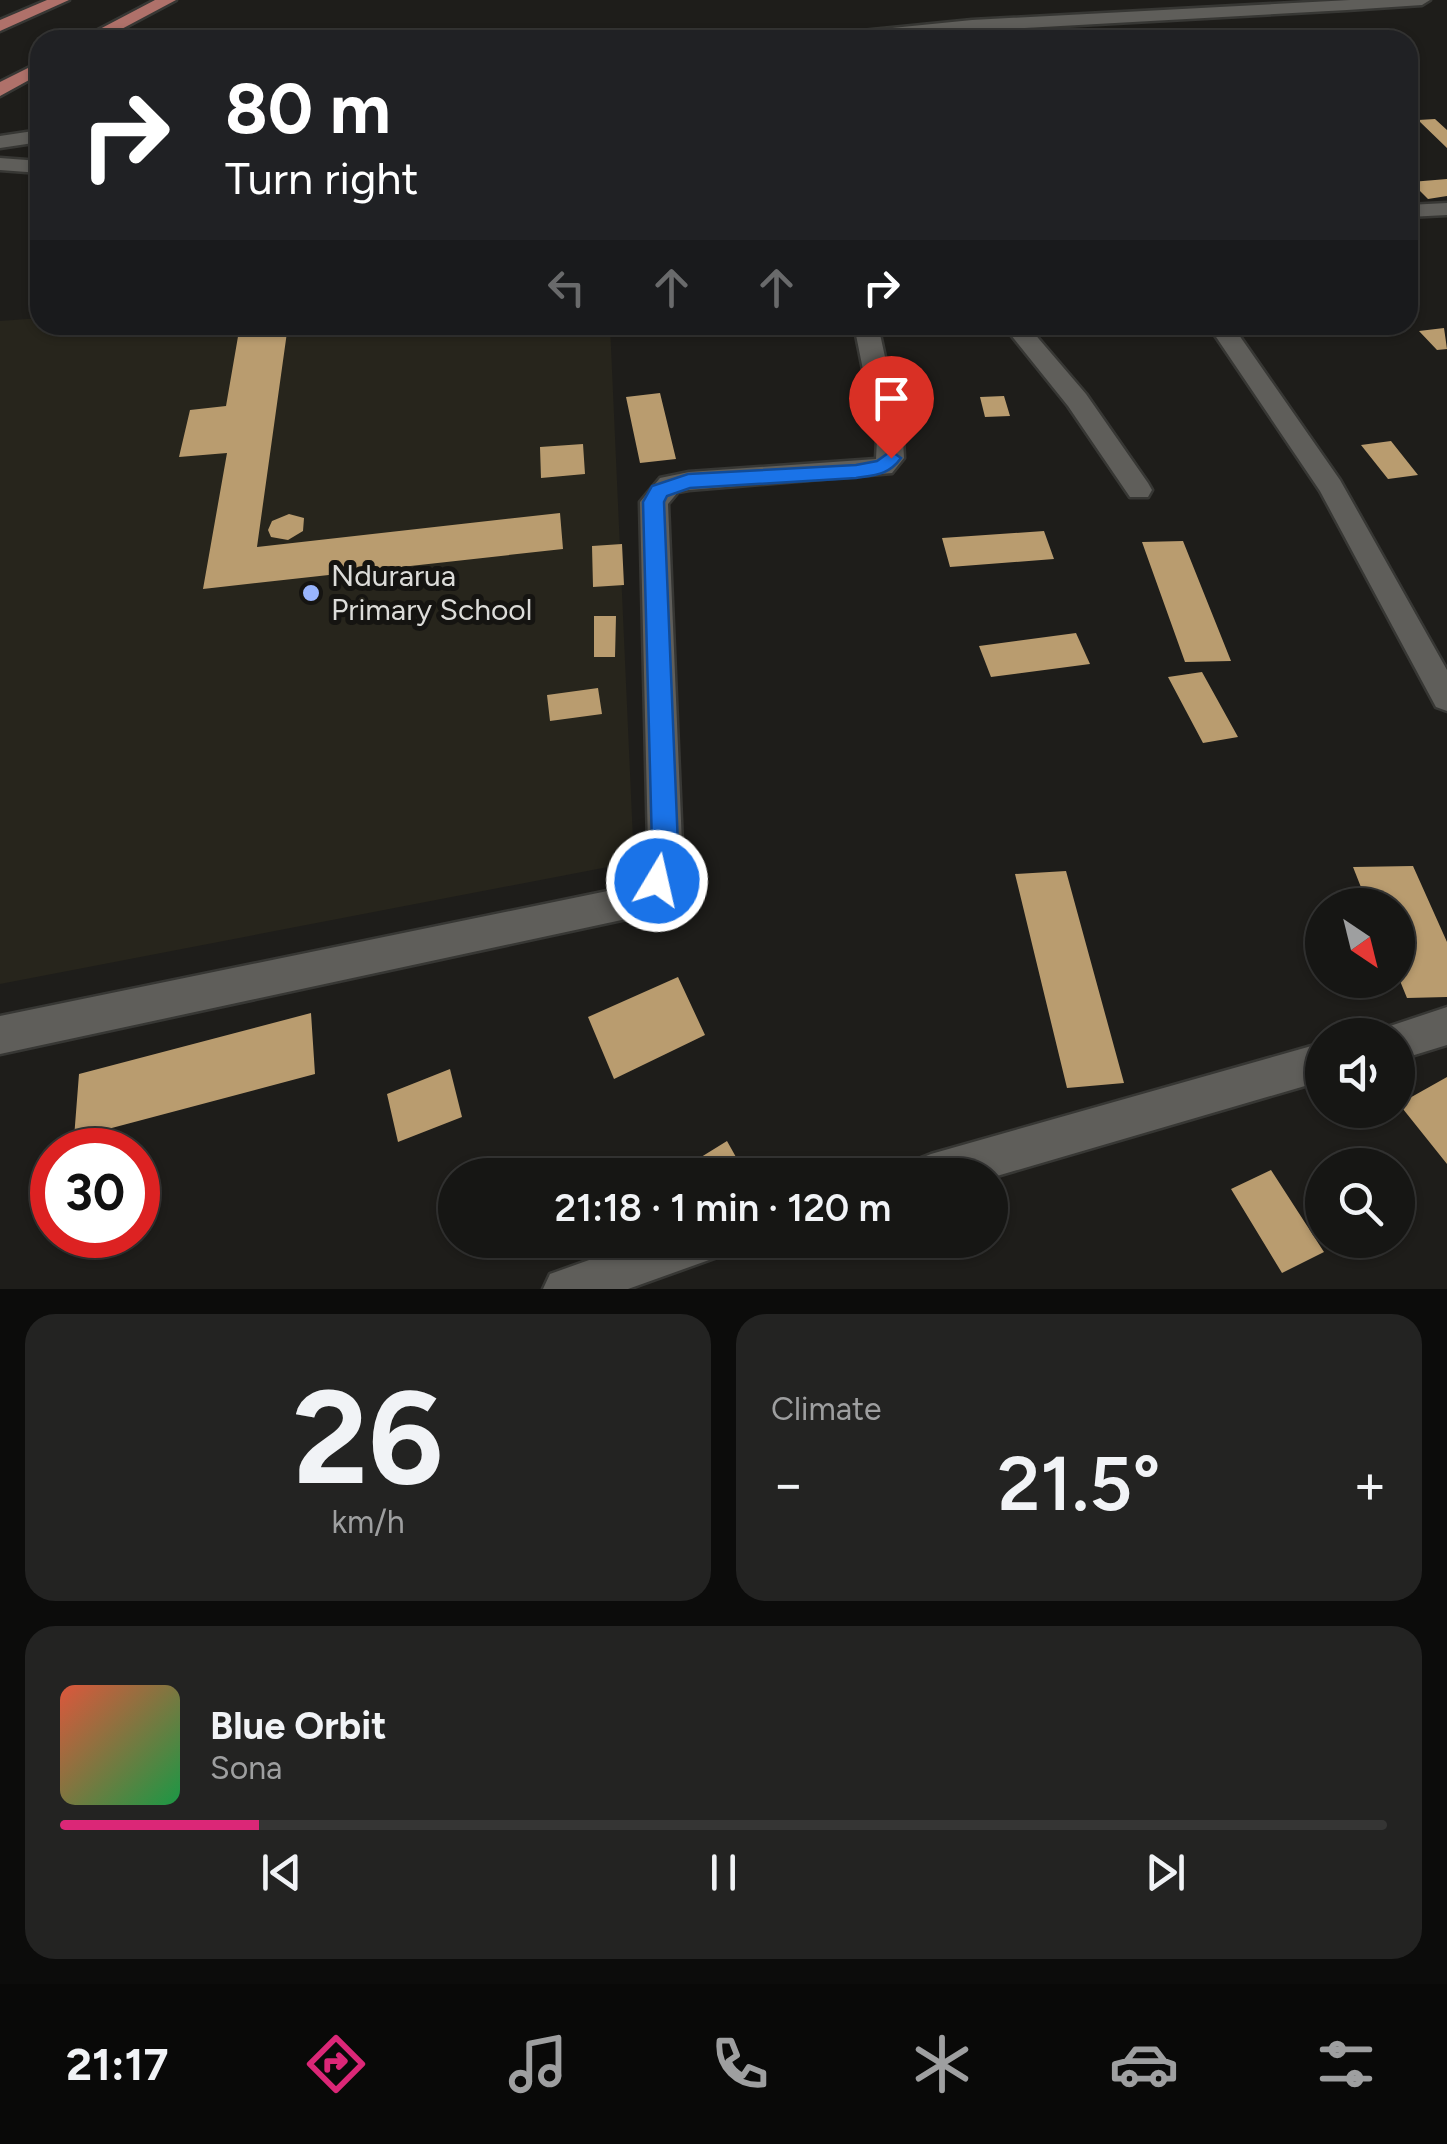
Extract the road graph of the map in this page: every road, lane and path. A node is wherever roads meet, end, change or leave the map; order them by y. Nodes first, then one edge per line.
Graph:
1 (61, 0) edge
2 (168, 0) edge
3 (1422, 0) edge
4 (0, 26) edge
5 (108, 30) edge
6 (897, 30) edge
7 (30, 73) edge
8 (0, 90) edge
9 (30, 138) edge
10 (0, 142) edge
11 (0, 164) edge
12 (30, 166) edge
13 (1447, 209) edge
14 (1418, 210) edge
15 (868, 335) edge
16 (1023, 335) edge
17 (1227, 335) edge
18 (1138, 490) dead end
19 (1447, 698) edge
20 (1447, 1026) edge
21 (0, 1035) edge
22 (1415, 1036) edge
23 (1305, 1067) edge
24 (990, 1158) edge
25 (655, 1258) edge
26 (565, 1289) edge

1 - 4 main road
2 - 5 main road
3 - 6 street
7 - 8 main road
9 - 10 street
11 - 12 street
13 - 14 street
15 - 21 street
16 - 18 street
17 - 19 street
20 - 22 street
23 - 24 street
25 - 26 street

